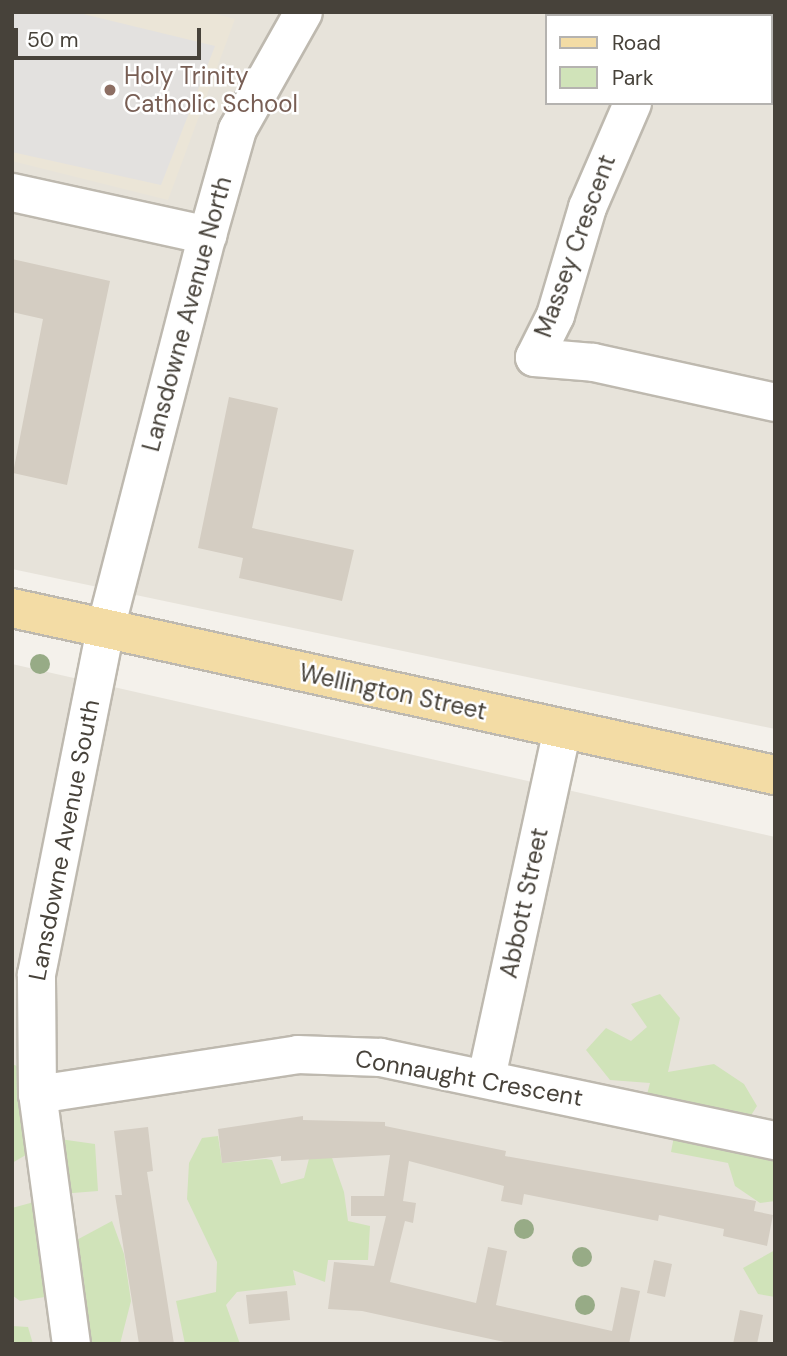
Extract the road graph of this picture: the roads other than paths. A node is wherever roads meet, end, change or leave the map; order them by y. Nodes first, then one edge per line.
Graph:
1 (303, 12) edge
2 (631, 105) edge
3 (12, 192) edge
4 (207, 235) junction
5 (775, 402) edge
6 (12, 608) edge
7 (105, 628) junction
8 (562, 729) junction
9 (775, 775) edge
10 (486, 1077) junction
11 (37, 1094) junction
12 (775, 1140) edge
13 (71, 1344) edge

1 - 4 street, Lansdowne Avenue North
2 - 5 street, Massey Crescent
3 - 4 street
4 - 7 street, Lansdowne Avenue North
6 - 7 main road, Wellington Street
7 - 8 main road, Wellington Street
7 - 11 street, Lansdowne Avenue South
8 - 9 main road, Wellington Street
8 - 10 street, Abbott Street
10 - 11 street, Connaught Crescent
10 - 12 street, Connaught Crescent
11 - 13 street, Lansdowne Avenue South

